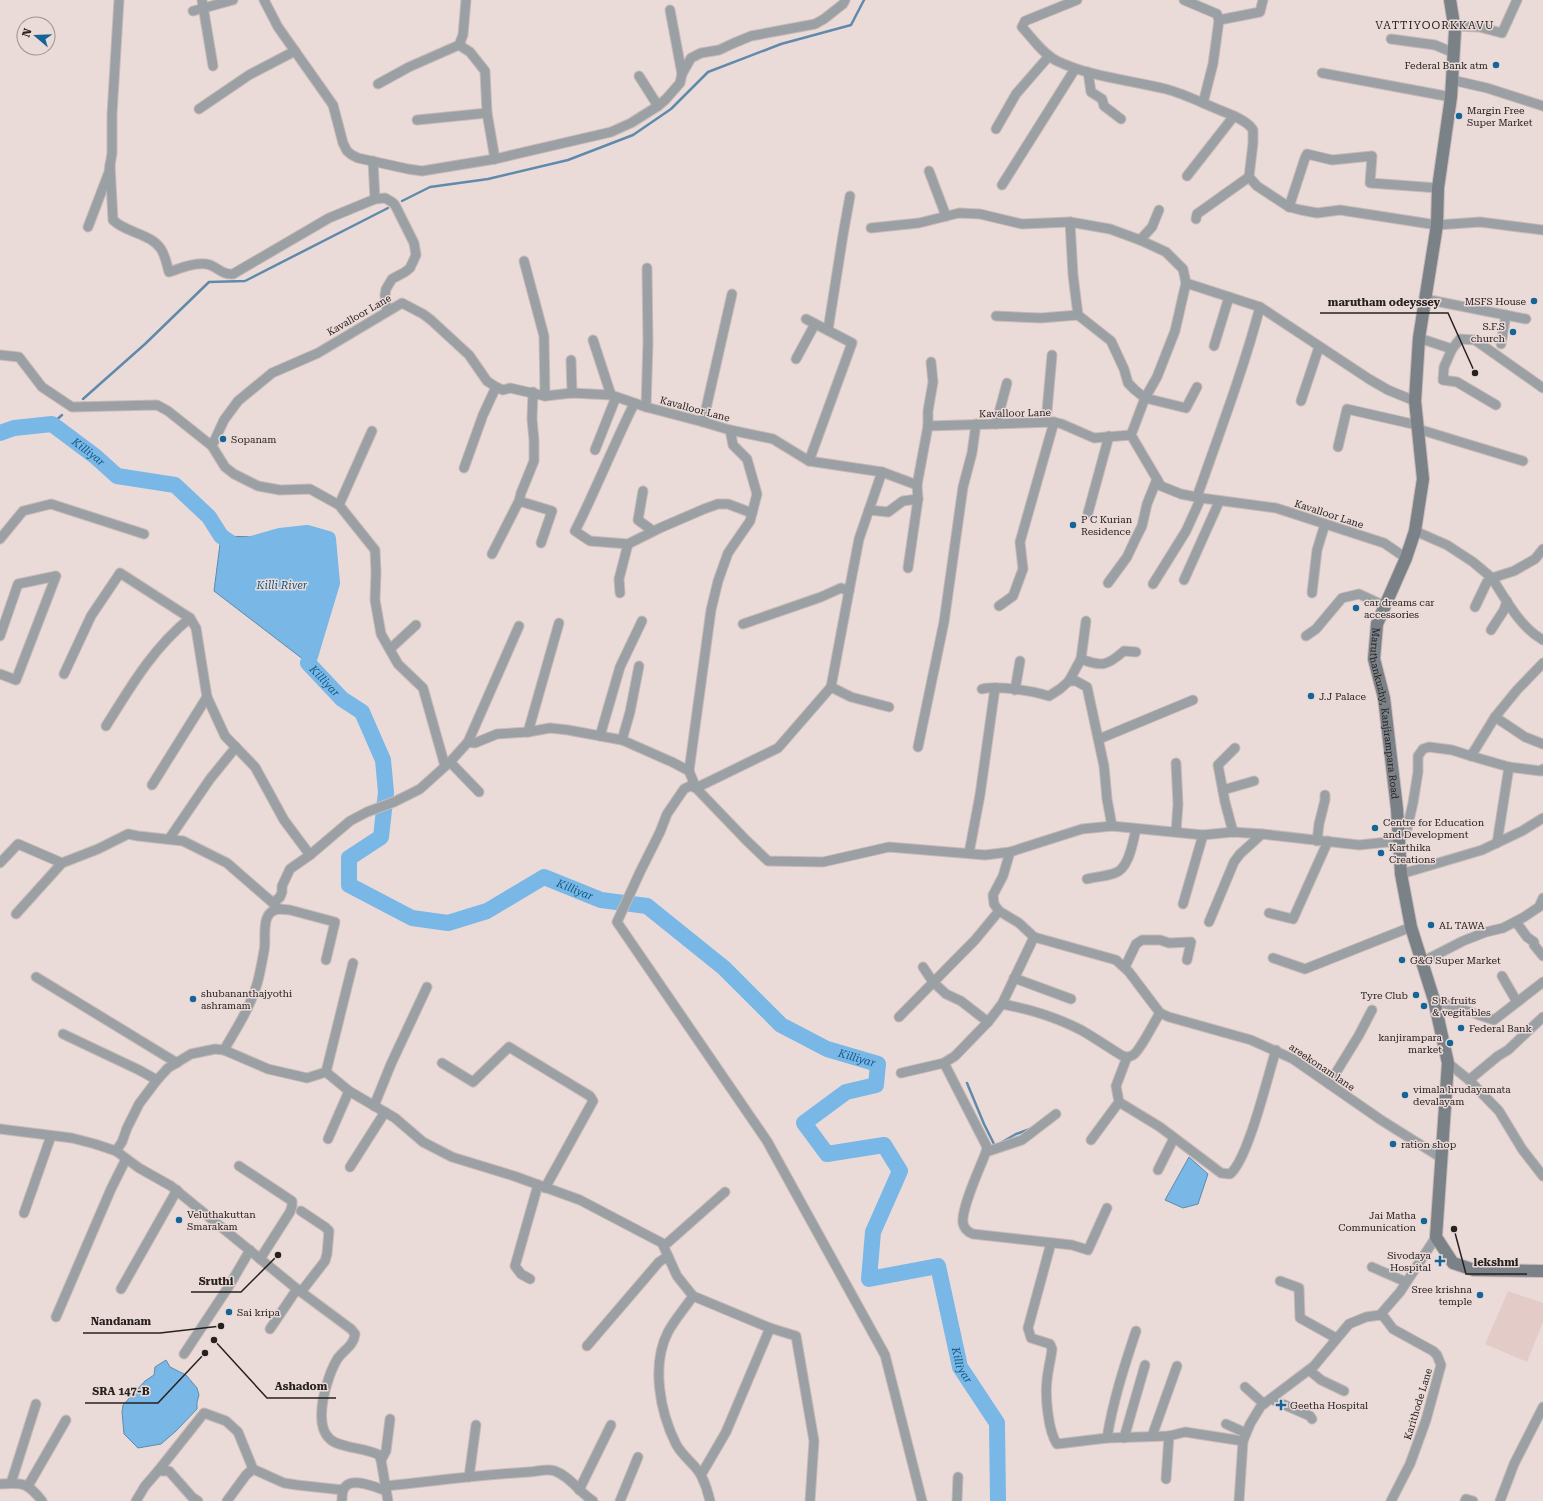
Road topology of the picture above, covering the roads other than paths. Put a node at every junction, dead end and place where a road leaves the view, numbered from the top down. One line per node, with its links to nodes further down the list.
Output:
1 (119, 0): 41 (street)
2 (233, 0): 11 (street)
3 (264, 0): 18 (street)
4 (466, 0): 17 (street)
5 (845, 0): 25 (street)
6 (1077, 0): 20 (street)
7 (1184, 0): 14 (street)
8 (1263, 0): 14 (street)
9 (1450, 0): 15 (main road, Maruthankuzhy, Kanjirampara Road)
10 (1517, 0): 15 (street)
11 (203, 4): 13 (street); 21 (street)
12 (670, 10): 25 (street)
13 (193, 11)
14 (1219, 20): 30 (street)
15 (1454, 26): 19 (main road, Maruthankuzhy, Kanjirampara Road)
16 (1391, 39): 19 (street)
17 (459, 45): 28 (street); 34 (street)
18 (295, 51): 33 (street); 40 (street)
19 (1454, 53): 27 (main road, Maruthankuzhy, Kanjirampara Road)
20 (1049, 56): 22 (street); 38 (street)
21 (213, 66)
22 (1075, 69): 23 (street); 45 (street)
23 (1088, 72): 30 (street); 36 (street)
24 (1322, 73): 29 (street)
25 (682, 74): 31 (street)
26 (639, 76): 31 (street)
27 (1452, 80): 29 (main road, Maruthankuzhy, Kanjirampara Road); 32 (street)
28 (378, 84)
29 (1451, 97): 46 (main road, Maruthankuzhy, Kanjirampara Road)
30 (1203, 104): 35 (street)
31 (658, 106): 39 (street)
32 (1543, 106)
33 (199, 109)
34 (487, 113): 37 (street); 39 (street)
35 (1234, 116): 43 (street); 44 (street)
36 (1121, 119)
37 (416, 120)
38 (996, 129)
39 (495, 159): 40 (street)
40 (373, 162): 48 (street)
41 (110, 164): 48 (street); 55 (street)
42 (929, 171): 51 (street)
43 (1188, 176)
44 (1249, 177): 49 (street); 52 (street)
45 (1002, 185)
46 (1438, 188): 49 (street); 54 (main road, Maruthankuzhy, Kanjirampara Road)
47 (850, 196): 73 (street)
48 (375, 199): 66 (street)
49 (1289, 207): 54 (street)
50 (1159, 210): 58 (street)
51 (946, 216): 53 (street); 56 (street)
52 (1196, 219)
53 (1070, 222): 58 (street); 67 (street)
54 (1437, 225): 57 (street); 64 (main road, Maruthankuzhy, Kanjirampara Road)
55 (88, 227)
56 (871, 228)
57 (1543, 230)
58 (1140, 240): 61 (street)
59 (524, 261): 91 (street)
60 (647, 268): 98 (street)
61 (1186, 283): 63 (street); 93 (street)
62 (732, 294): 99 (street)
63 (1229, 297): 65 (street); 77 (street)
64 (1425, 299): 68 (street); 74 (main road, Maruthankuzhy, Kanjirampara Road)
65 (1260, 307): 78 (street); 119 (street)
66 (387, 311): 87 (street, Kavalloor Lane); 109 (street, Kavalloor Lane)
67 (1078, 315): 69 (street); 93 (street)
68 (1506, 315): 71 (street); 76 (street)
69 (996, 316)
70 (806, 319): 72 (street)
71 (1526, 319)
72 (815, 324): 73 (street); 83 (street)
73 (828, 330): 112 (street)
74 (1419, 338): 79 (street); 95 (main road, Maruthankuzhy, Kanjirampara Road)
75 (593, 340): 92 (street)
76 (1501, 344)
77 (1214, 346)
78 (1319, 347): 94 (street); 95 (street)
79 (1452, 349): 88 (street); 97 (street)
80 (0, 355): 109 (street)
81 (1052, 355): 100 (street)
82 (571, 360): 90 (street)
83 (796, 360)
84 (931, 362): 103 (street)
85 (1007, 383): 102 (street)
86 (1197, 386): 93 (street)
87 (496, 387): 89 (street, Kavalloor Lane); 114 (street)
88 (1543, 388)
89 (533, 392): 91 (street, Kavalloor Lane); 121 (street)
90 (572, 393): 91 (street, Kavalloor Lane); 92 (street, Kavalloor Lane)
91 (545, 396)
92 (614, 396): 96 (street, Kavalloor Lane); 111 (street)
93 (1145, 398): 107 (street)
94 (1301, 401)
95 (1415, 401): 104 (main road, Maruthankuzhy, Kanjirampara Road)
96 (634, 404): 98 (street, Kavalloor Lane); 133 (street)
97 (1496, 405)
98 (646, 407): 99 (street, Kavalloor Lane)
99 (703, 422): 105 (street, Kavalloor Lane)
100 (1050, 422): 102 (street, Kavalloor Lane); 108 (street, Kavalloor Lane); 146 (street)
101 (976, 424): 102 (street, Kavalloor Lane); 103 (street, Kavalloor Lane); 185 (street)
102 (996, 424)
103 (928, 426): 117 (street)
104 (1418, 427): 110 (street); 113 (street); 129 (main road, Maruthankuzhy, Kanjirampara Road)
105 (730, 430): 112 (street, Kavalloor Lane); 125 (street)
106 (372, 431): 123 (street)
107 (1131, 435): 108 (street, Kavalloor Lane); 116 (street, Kavalloor Lane)
108 (1109, 436): 126 (street)
109 (212, 446): 123 (street)
110 (1338, 447)
111 (595, 450)
112 (809, 461): 115 (street, Kavalloor Lane)
113 (1524, 461)
114 (464, 468)
115 (882, 472): 117 (street, Kavalloor Lane); 124 (street)
116 (1157, 479): 119 (street, Kavalloor Lane); 140 (street)
117 (917, 485): 120 (street)
118 (643, 491): 128 (street)
119 (1199, 498): 122 (street, Kavalloor Lane); 141 (street)
120 (918, 499): 124 (street); 137 (street)
121 (519, 501): 132 (street); 135 (street)
122 (1219, 502): 127 (street, Kavalloor Lane); 139 (street)
123 (339, 505): 160 (street)
124 (869, 510): 142 (street)
125 (752, 513): 128 (street); 192 (street)
126 (1088, 513)
127 (1324, 524): 136 (street, Kavalloor Lane); 144 (street)
128 (653, 531): 133 (street)
129 (1415, 531): 136 (main road, Maruthankuzhy, Kanjirampara Road); 138 (street)
130 (144, 534): 131 (street)
131 (0, 539)
132 (541, 543)
133 (628, 544): 143 (street)
134 (1543, 549): 138 (street)
135 (492, 554)
136 (1406, 558): 147 (main road, Maruthankuzhy, Kanjirampara Road)
137 (908, 568)
138 (1492, 578): 145 (street); 148 (street)
139 (1184, 580)
140 (1108, 584)
141 (1153, 584)
142 (849, 591): 153 (street); 169 (street)
143 (620, 593)
144 (1312, 593)
145 (1507, 602): 156 (street); 159 (street)
146 (999, 606)
147 (1385, 606): 158 (street); 209 (main road, Maruthankuzhy, Kanjirampara Road)
148 (1475, 607)
149 (190, 618): 167 (street); 173 (street); 177 (street)
150 (1086, 620): 162 (street)
151 (642, 621): 179 (street)
152 (559, 623): 178 (street)
153 (743, 624)
154 (416, 625): 160 (street)
155 (519, 626): 182 (street)
156 (1491, 630)
157 (0, 636): 166 (street)
158 (1306, 636)
159 (1543, 640)
160 (390, 649): 189 (street)
161 (1136, 652): 162 (street)
162 (1081, 659): 168 (street)
163 (1020, 661): 172 (street)
164 (1543, 663): 176 (street)
165 (639, 666): 181 (street)
166 (0, 674)
167 (64, 674)
168 (1069, 680): 172 (street); 180 (street)
169 (831, 687): 175 (street); 195 (street)
170 (995, 688): 171 (street); 172 (street); 212 (street)
171 (982, 689)
172 (1015, 690)
173 (207, 698): 184 (street); 194 (street)
174 (1194, 700): 180 (street)
175 (889, 707)
176 (1495, 717): 183 (street); 187 (street)
177 (106, 726)
178 (528, 732): 179 (street); 182 (street)
179 (600, 736): 181 (street)
180 (1098, 739): 200 (street)
181 (622, 740): 192 (street)
182 (468, 742): 189 (street)
183 (1543, 744)
184 (236, 747): 206 (street); 213 (street)
185 (918, 747)
186 (1234, 748): 196 (street)
187 (1471, 756): 190 (street); 209 (street)
188 (1176, 763): 202 (street)
189 (448, 764): 197 (street); 213 (street)
190 (1509, 767): 191 (street); 210 (street)
191 (1543, 769)
192 (689, 771): 195 (street)
193 (1254, 781): 196 (street)
194 (152, 785)
195 (696, 788): 212 (street); 353 (street)
196 (1223, 790): 203 (street)
197 (479, 792)
198 (1325, 795): 207 (street)
199 (1543, 818): 210 (street)
200 (1112, 826): 201 (street); 211 (street)
201 (1136, 828): 202 (street); 217 (street)
202 (1176, 832): 205 (street)
203 (1233, 832): 204 (street); 205 (street)
204 (1262, 834): 207 (street); 224 (street)
205 (1203, 835): 219 (street)
206 (169, 839): 215 (street); 220 (street)
207 (1317, 841): 208 (street)
208 (1328, 841): 209 (street); 222 (street)
209 (1398, 841): 216 (main road, Maruthankuzhy, Kanjirampara Road)
210 (1497, 843): 216 (street)
211 (1010, 852): 212 (street); 221 (street)
212 (969, 854)
213 (310, 855): 220 (street)
214 (0, 863): 215 (street)
215 (62, 863): 223 (street)
216 (1401, 874): 226 (main road, Maruthankuzhy, Kanjirampara Road)
217 (1087, 879)
218 (1543, 898): 225 (street)
219 (1183, 904)
220 (276, 906): 230 (street); 252 (street)
221 (999, 911): 227 (street); 239 (street)
222 (1269, 913)
223 (16, 914)
224 (1210, 922)
225 (1516, 922): 228 (street); 232 (street)
226 (1411, 927): 229 (street); 232 (main road, Maruthankuzhy, Kanjirampara Road)
227 (1034, 938): 235 (street); 238 (street)
228 (1543, 956)
229 (1273, 958)
230 (326, 960)
231 (1187, 960): 235 (street)
232 (1422, 962): 243 (main road, Maruthankuzhy, Kanjirampara Road)
233 (353, 963): 259 (street)
234 (923, 967): 239 (street)
235 (1127, 969): 247 (street)
236 (1502, 976): 244 (street)
237 (36, 977): 255 (street)
238 (1014, 978): 242 (street); 245 (street)
239 (933, 982): 248 (street); 250 (street)
240 (1543, 982): 244 (street)
241 (427, 987): 266 (street)
242 (1072, 999)
243 (1434, 1000): 244 (street); 258 (main road, Maruthankuzhy, Kanjirampara Road)
244 (1516, 1002)
245 (1002, 1004): 250 (street); 254 (street)
246 (1372, 1010): 263 (street)
247 (1160, 1013): 253 (street, areekonam lane); 254 (street)
248 (898, 1017)
249 (1543, 1017): 262 (street)
250 (988, 1022): 257 (street)
251 (63, 1034): 261 (street)
252 (224, 1050): 255 (street); 259 (street)
253 (1276, 1050): 263 (street, areekonam lane); 271 (street)
254 (1127, 1058): 265 (street)
255 (177, 1063): 261 (street)
256 (442, 1063): 282 (street)
257 (944, 1063): 260 (street); 275 (street)
258 (1448, 1063): 262 (street); 276 (main road, Maruthankuzhy, Kanjirampara Road)
259 (326, 1072): 264 (street)
260 (901, 1073)
261 (157, 1080): 274 (street)
262 (1469, 1080): 281 (street)
263 (1329, 1084): 276 (street, areekonam lane)
264 (349, 1090): 266 (street); 272 (street)
265 (1119, 1102): 271 (street); 273 (street)
266 (374, 1106): 267 (street)
267 (385, 1112): 279 (street); 282 (street)
268 (1056, 1114): 275 (street)
269 (0, 1129): 270 (street)
270 (51, 1136): 274 (street); 287 (street)
271 (1174, 1138): 280 (street)
272 (328, 1139)
273 (1091, 1140)
274 (116, 1151): 277 (street)
275 (986, 1152): 289 (street)
276 (1440, 1157): 288 (main road, Maruthankuzhy, Kanjirampara Road)
277 (126, 1159): 283 (street); 303 (street)
278 (239, 1166): 293 (street)
279 (350, 1167)
280 (1158, 1170)
281 (1543, 1176)
282 (542, 1187): 290 (street); 296 (street)
283 (177, 1190): 291 (street); 299 (street)
284 (725, 1192): 290 (street)
285 (1107, 1208): 289 (street)
286 (302, 1210): 300 (street)
287 (24, 1213)
288 (1436, 1237): 295 (main road); 298 (street)
289 (1051, 1243): 327 (street)
290 (664, 1246): 292 (street)
291 (250, 1250): 293 (street); 309 (street)
292 (668, 1256): 301 (street); 308 (street)
293 (260, 1259): 300 (street)
294 (1372, 1267): 298 (street)
295 (1543, 1271)
296 (530, 1279)
297 (1280, 1281): 307 (street)
298 (1406, 1282): 302 (street)
299 (121, 1289)
300 (299, 1291): 305 (street); 330 (street)
301 (693, 1296): 304 (street); 333 (street)
302 (1380, 1315): 307 (street); 356 (street, Karithode Lane)
303 (56, 1317)
304 (770, 1328): 333 (street); 352 (street)
305 (270, 1329)
306 (1136, 1332): 327 (street)
307 (1336, 1338): 312 (street)
308 (587, 1346)
309 (184, 1354)
310 (1145, 1365): 328 (street)
311 (1177, 1366): 324 (street)
312 (1309, 1370): 314 (street); 315 (street)
313 (1245, 1387): 315 (street)
314 (1344, 1391)
315 (1267, 1402): 319 (street); 326 (street)
316 (36, 1404): 337 (street)
317 (1543, 1407): 359 (street)
318 (390, 1419): 330 (street)
319 (1312, 1419)
320 (66, 1420): 339 (street)
321 (1226, 1424): 326 (street)
322 (611, 1425): 342 (street)
323 (476, 1426): 334 (street)
324 (1152, 1436): 325 (street); 328 (street)
325 (1169, 1436): 326 (street); 336 (street)
326 (1244, 1437): 355 (street)
327 (1107, 1438): 328 (street)
328 (1124, 1438)
329 (638, 1457): 350 (street)
330 (381, 1460): 340 (street)
331 (253, 1469): 332 (street); 341 (street); 346 (street)
332 (158, 1471): 344 (street); 345 (street)
333 (701, 1475): 351 (street)
334 (469, 1477): 340 (street); 342 (street)
335 (958, 1477): 354 (street)
336 (1166, 1478)
337 (11, 1483): 338 (street); 339 (street)
338 (0, 1484)
339 (28, 1486): 343 (street)
340 (386, 1488): 341 (street); 348 (street)
341 (343, 1490): 347 (street)
342 (580, 1490): 349 (street)
343 (42, 1501)
344 (136, 1501)
345 (198, 1501)
346 (227, 1501)
347 (342, 1501)
348 (388, 1501)
349 (593, 1501)
350 (620, 1501)
351 (710, 1501)
352 (810, 1501)
353 (922, 1501)
354 (957, 1501)
355 (1239, 1501)
356 (1391, 1501)
357 (1465, 1501): 358 (street)
358 (1473, 1501)
359 (1500, 1501)

